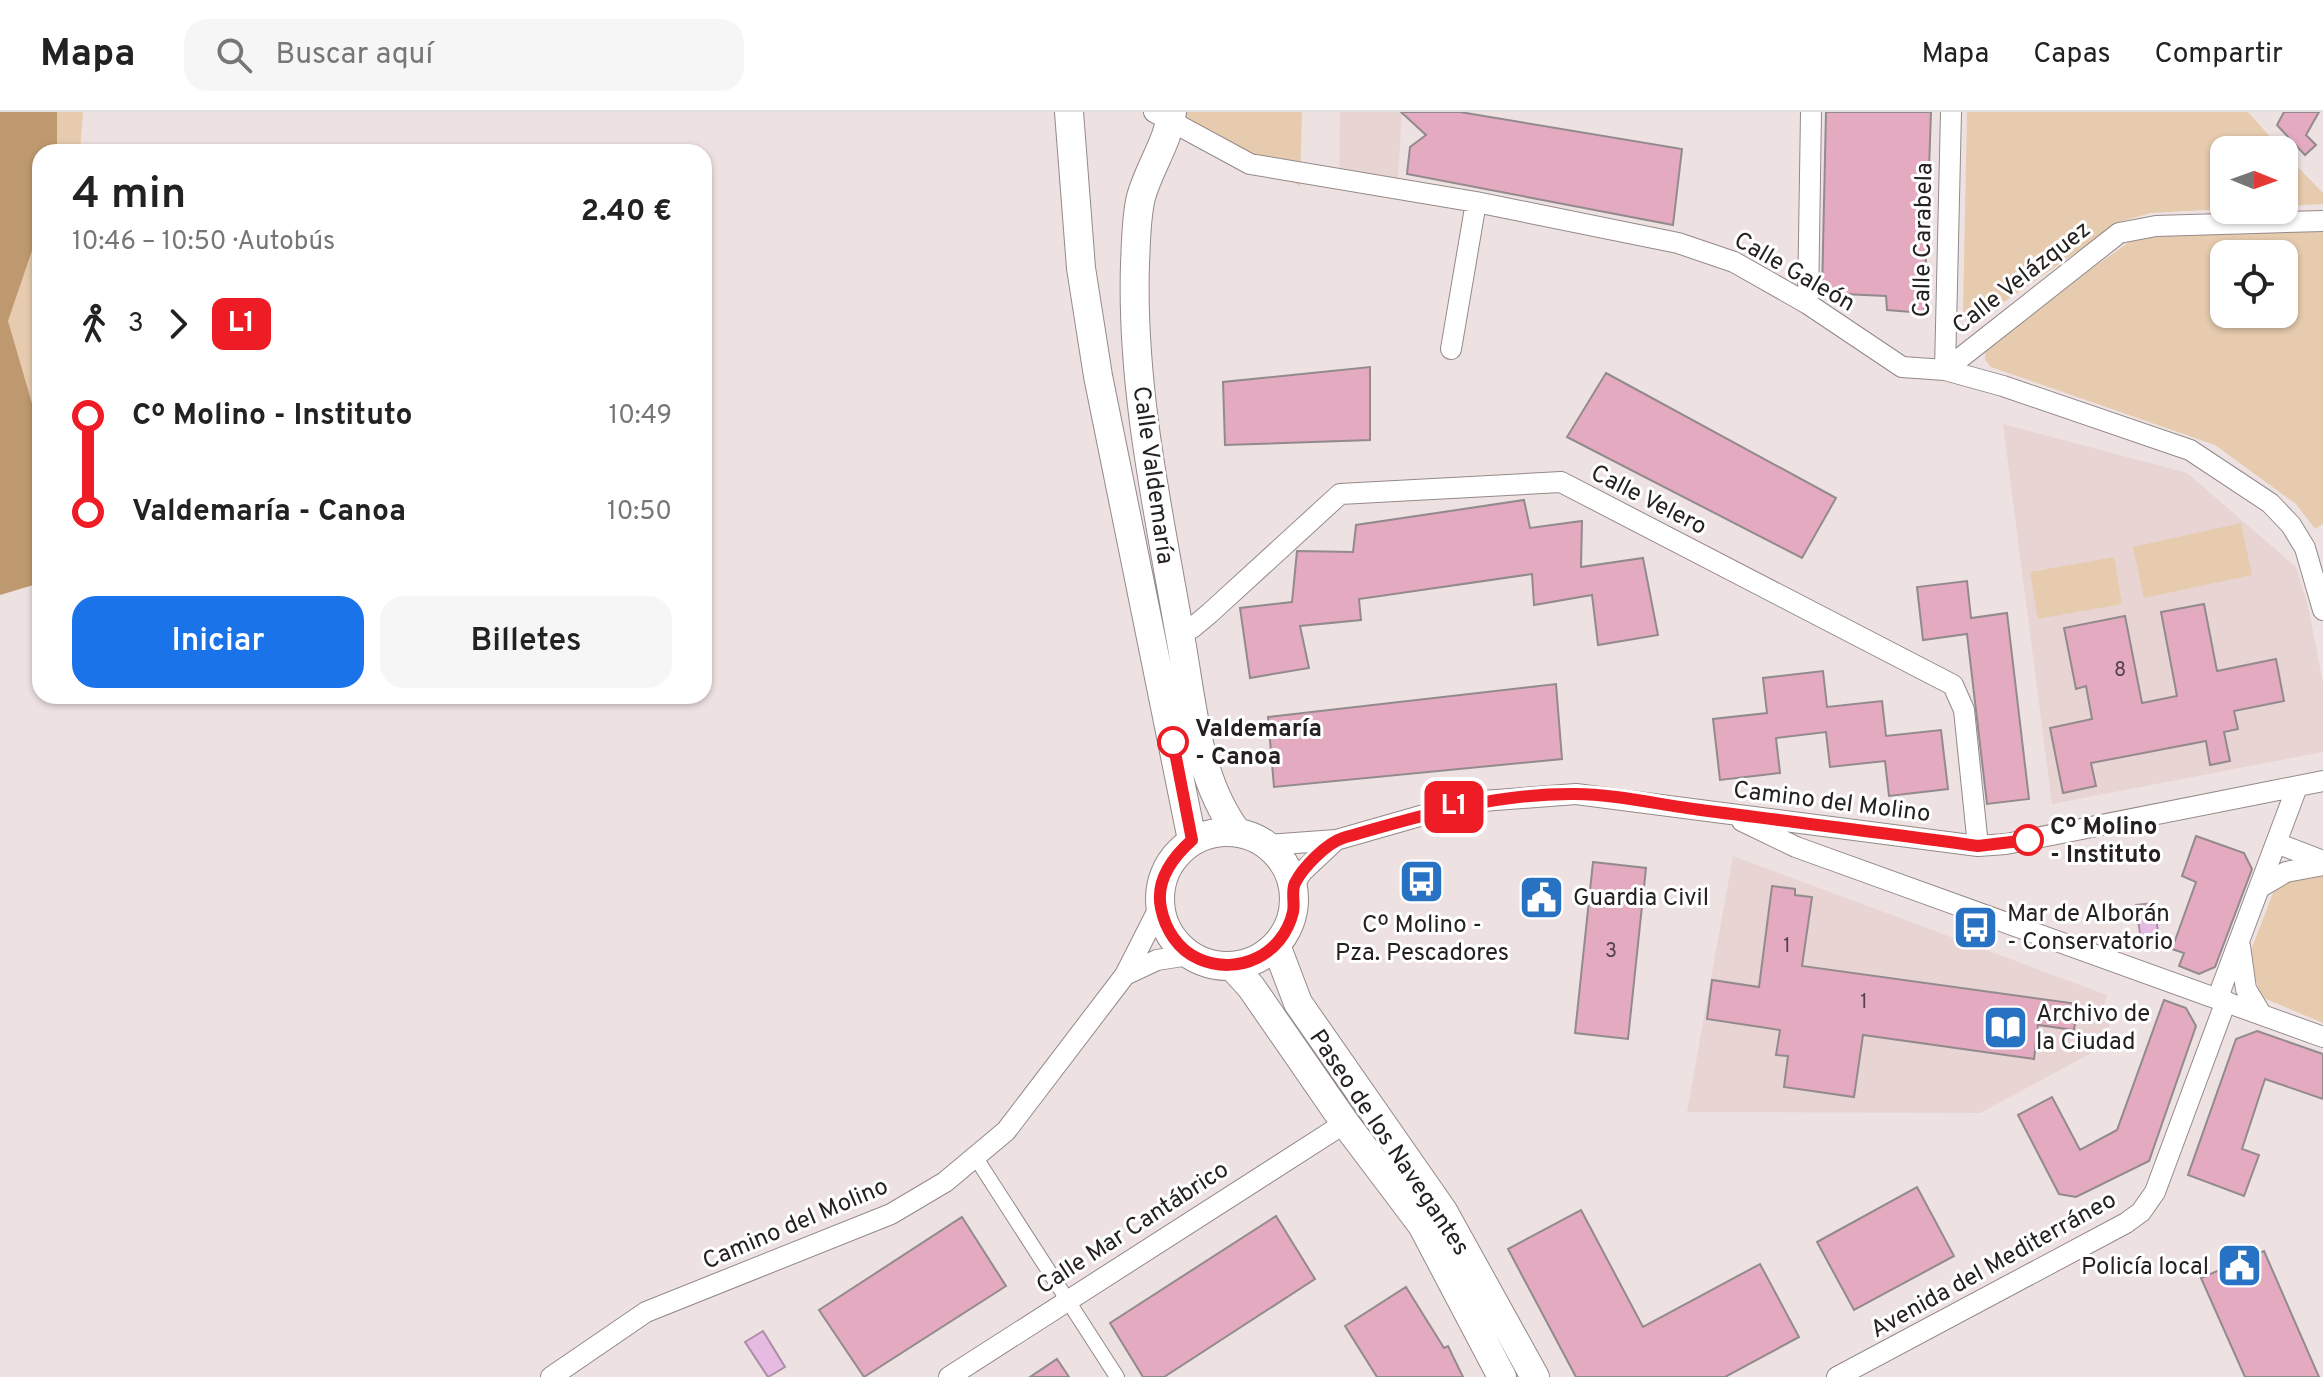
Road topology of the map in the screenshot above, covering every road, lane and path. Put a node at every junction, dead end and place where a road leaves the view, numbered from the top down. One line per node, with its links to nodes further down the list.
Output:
1 (1069, 112): 18 (main road, Calle Valdemaría)
2 (1811, 112): 7 (street)
3 (1951, 112): 9 (street, Calle Carabela)
4 (1165, 115): 5 (street, Calle Galeón); 13 (main road, Calle Valdemaría)
5 (1476, 202): 7 (street, Calle Galeón); 8 (street)
6 (2323, 221): 9 (street, Calle Velázquez)
7 (1808, 304): 9 (street, Calle Galeón)
8 (1451, 349)
9 (1945, 370): 11 (street, Calle Galeón)
10 (2323, 536): 11 (street)
11 (2305, 548): 12 (street, Calle Galeón)
12 (2323, 609)
13 (1179, 630): 17 (main road, Calle Valdemaría); 22 (street, Calle Velero)
14 (2323, 781): 15 (street, Camino del Molino)
15 (2297, 787): 20 (street, Avenida del Mediterráneo); 22 (street, Camino del Molino)
16 (1724, 813): 19 (street, Camino del Molino); 22 (street, Camino del Molino); 32 (street)
17 (1237, 832): 18 (main road); 21 (main road)
18 (1192, 840): 26 (main road)
19 (1336, 840): 21 (street, Camino del Molino); 24 (street, Camino del Molino)
20 (2276, 843): 23 (street); 25 (street, Avenida del Mediterráneo)
21 (1268, 845): 24 (main road)
22 (1978, 846)
23 (2323, 863): 25 (street)
24 (1293, 886): 28 (main road)
25 (2259, 888): 27 (street, Avenida del Mediterráneo)
26 (1160, 906): 29 (main road); 31 (street, Camino del Molino)
27 (2240, 938): 32 (street, Avenida del Mediterráneo); 33 (street)
28 (1276, 945): 30 (main road); 42 (main road, Paseo de los Navegantes)
29 (1189, 955): 30 (main road); 31 (street, Camino del Molino)
30 (1232, 966): 35 (main road, Paseo de los Navegantes)
31 (1125, 975): 36 (street, Camino del Molino)
32 (2222, 999): 33 (street); 43 (street, Avenida del Mediterráneo)
33 (2261, 1014): 34 (street)
34 (2323, 1037)
35 (1345, 1123): 37 (street, Calle Mar Cantábrico); 41 (main road, Paseo de los Navegantes)
36 (976, 1158): 37 (street); 38 (street, Camino del Molino)
37 (1067, 1299): 39 (street, Calle Mar Cantábrico); 40 (street)
38 (551, 1377)
39 (949, 1377)
40 (1117, 1377)
41 (1502, 1377)
42 (1535, 1377)
43 (1837, 1377)

